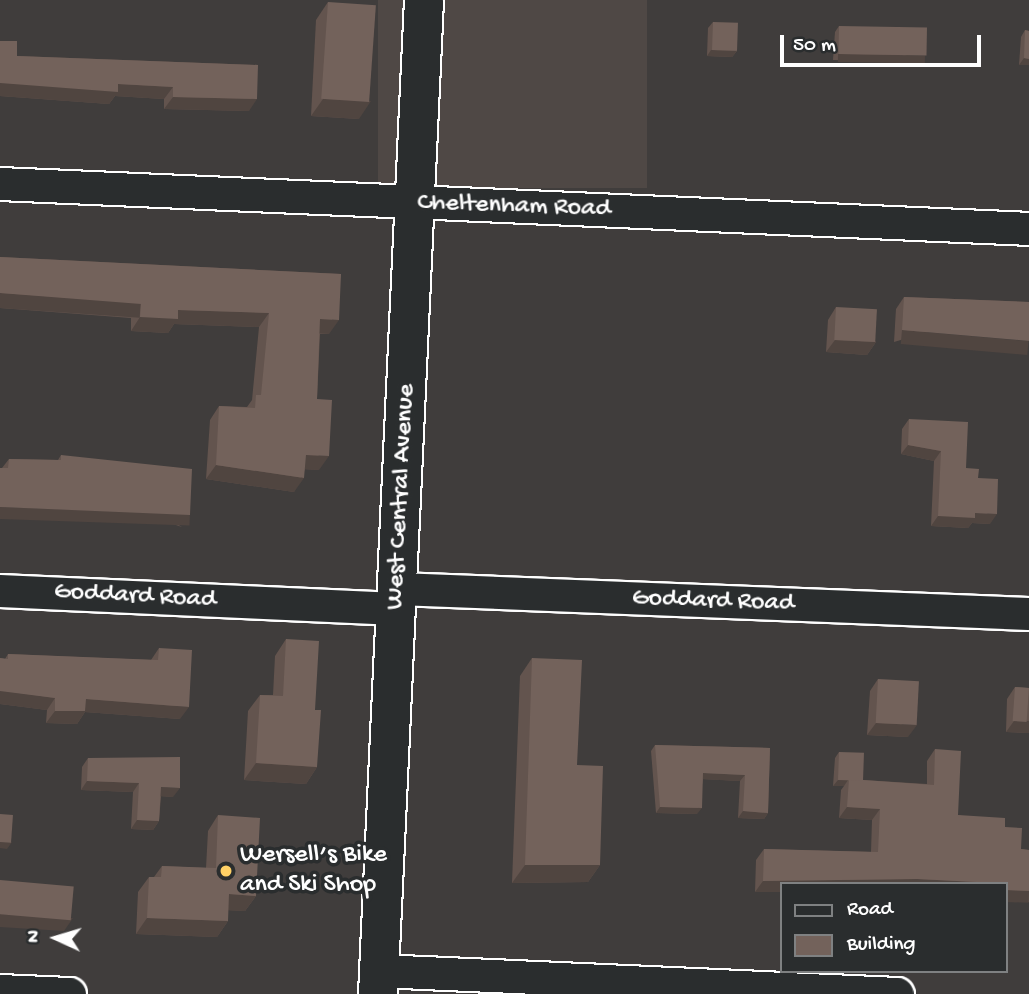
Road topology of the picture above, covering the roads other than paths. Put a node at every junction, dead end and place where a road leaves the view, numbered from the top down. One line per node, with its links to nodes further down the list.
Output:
1 (424, 0): 3 (main road, West Central Avenue)
2 (0, 184): 3 (street, Cheltenham Road)
3 (418, 204): 4 (street, Cheltenham Road); 6 (main road, West Central Avenue)
4 (1029, 229)
5 (0, 590): 6 (street, Goddard Road)
6 (397, 599): 7 (street, Goddard Road); 8 (main road, West Central Avenue)
7 (1029, 614)
8 (378, 983): 11 (street)
9 (0, 991): 10 (street)
10 (70, 994)
11 (897, 994)

